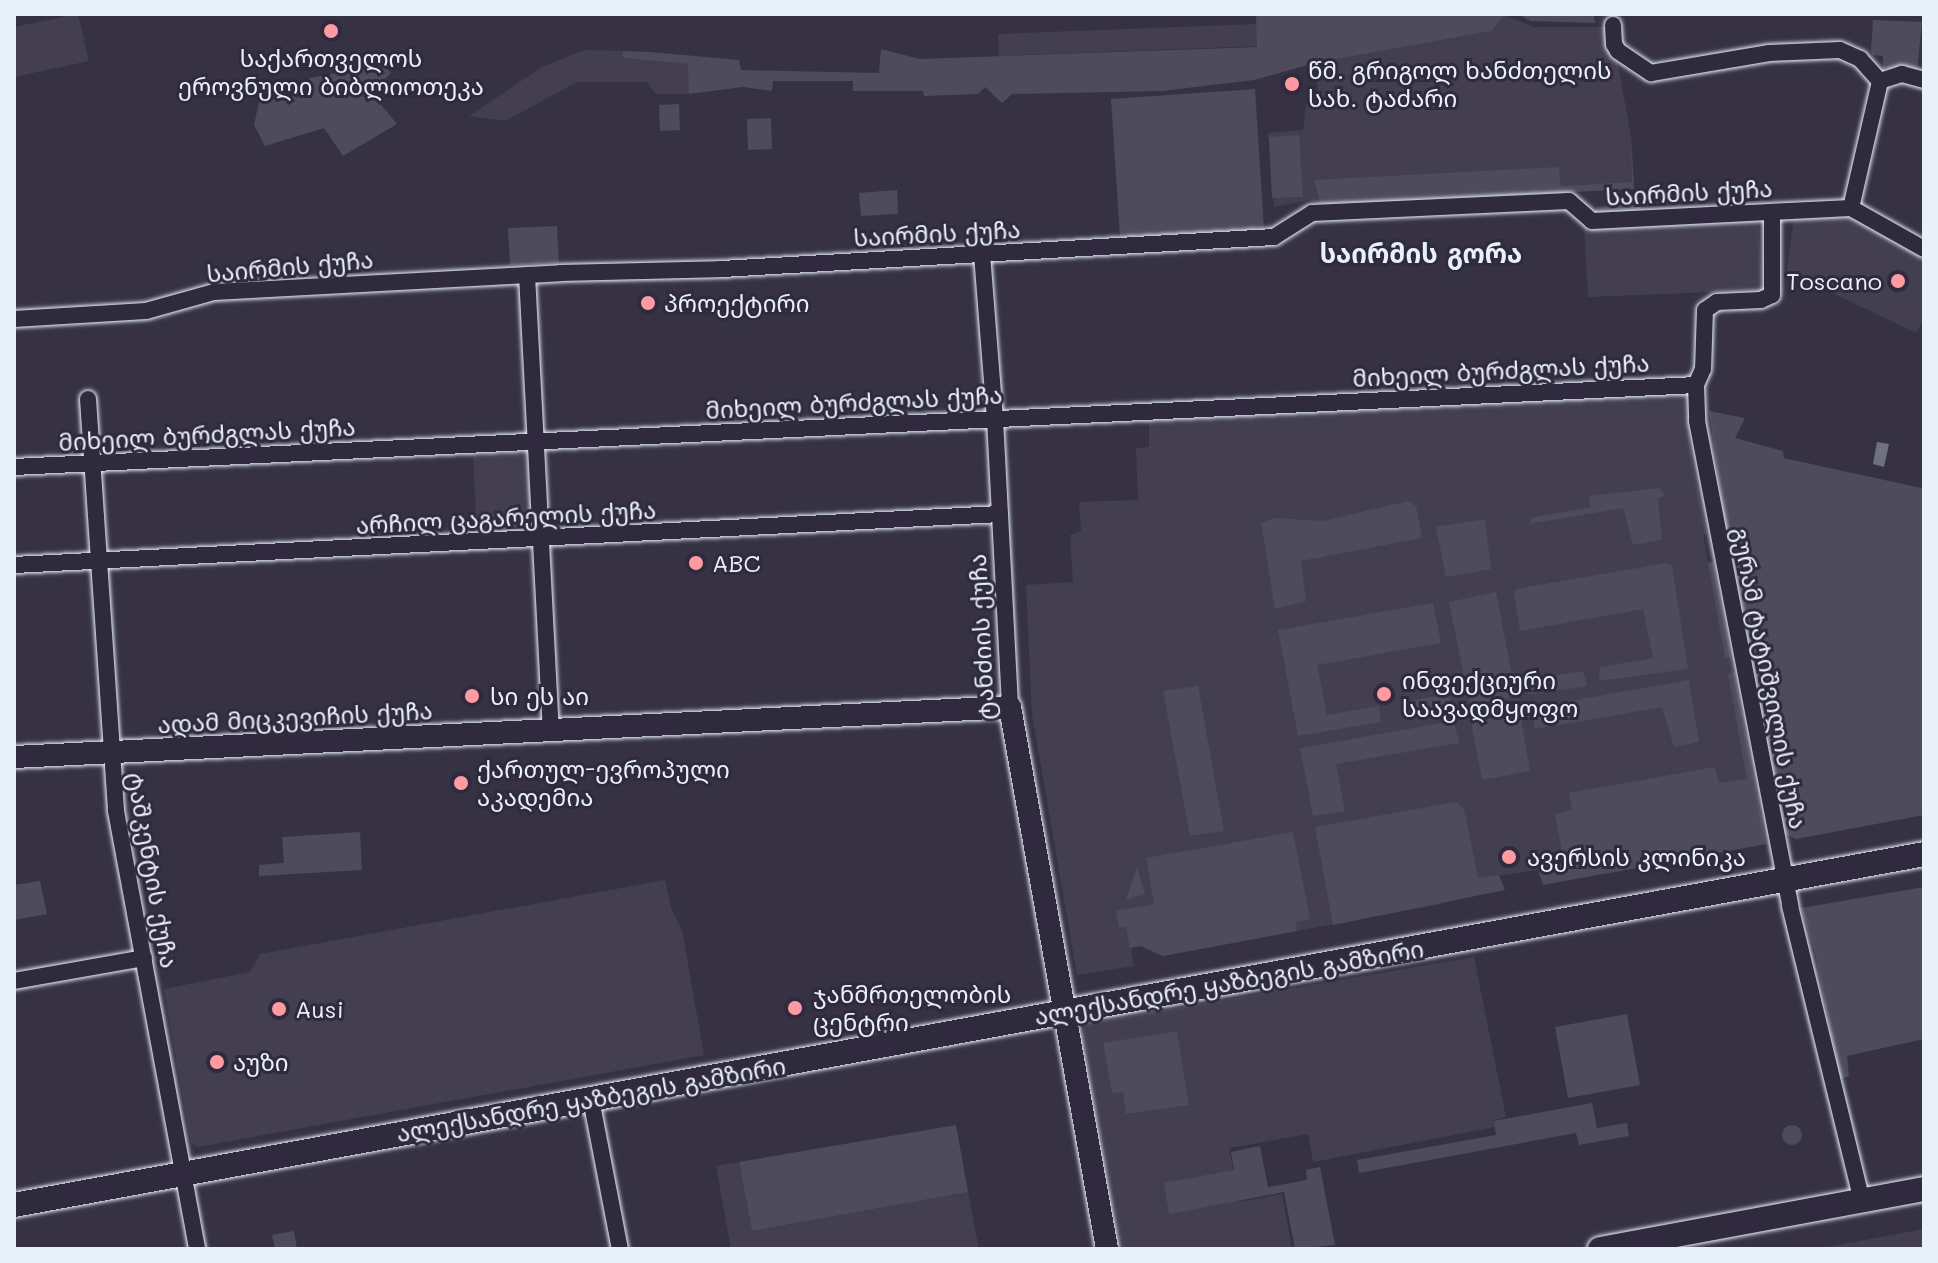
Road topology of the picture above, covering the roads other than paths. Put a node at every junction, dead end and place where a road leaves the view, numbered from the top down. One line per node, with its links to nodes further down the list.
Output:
1 (1613, 25): 3 (street)
2 (1924, 80): 3 (street)
3 (1880, 81): 4 (street)
4 (1851, 208): 5 (street, საირმის ქუჩა); 6 (street)
5 (1772, 212): 7 (street, საირმის ქუჩა); 10 (street, გურამ ტატიშვილის ქუჩა)
6 (1924, 249)
7 (982, 254): 8 (street, საირმის ქუჩა); 12 (street, ტანძიის ქუჩა)
8 (527, 275): 9 (street, საირმის ქუჩა); 13 (street)
9 (14, 319)
10 (1696, 385): 12 (street, მიხეილ ბურძგლას ქუჩა); 25 (street, გურამ ტატიშვილის ქუჩა)
11 (88, 399): 14 (street, ტაშკენტის ქუჩა)
12 (995, 419): 13 (street, მიხეილ ბურძგლას ქუჩა); 16 (street, ტანძიის ქუჩა)
13 (536, 443): 14 (street, მიხეილ ბურძგლას ქუჩა); 17 (street)
14 (91, 463): 15 (street, მიხეილ ბურძგლას ქუჩა); 18 (street, ტაშკენტის ქუჩა)
15 (14, 467)
16 (1000, 514): 17 (street, არჩილ ცაგარელის ქუჩა); 20 (street, ტანძიის ქუჩა)
17 (543, 540): 18 (street, არჩილ ცაგარელის ქუჩა); 21 (street)
18 (98, 561): 19 (street, არჩილ ცაგარელის ქუჩა); 22 (street, ტაშკენტის ქუჩა)
19 (14, 565)
20 (1010, 707): 21 (main road, ადამ მიცკევიჩის ქუჩა); 28 (main road, ტანძიის ქუჩა)
21 (551, 730): 22 (main road, ადამ მიცკევიჩის ქუჩა)
22 (109, 752): 23 (main road, ადამ მიცკევიჩის ქუჩა); 26 (street, ტაშკენტის ქუჩა)
23 (14, 757)
24 (1924, 854): 25 (main road, ალექსანდრე ყაზბეგის გამზირი)
25 (1784, 879): 28 (main road, ალექსანდრე ყაზბეგის გამზირი); 32 (street, გურამ ტატიშვილის ქუჩა)
26 (144, 958): 27 (street); 30 (street, ტაშკენტის ქუჩა)
27 (14, 981)
28 (1064, 1012): 29 (main road, ალექსანდრე ყაზბეგის გამზირი); 36 (main road, ტანძიის ქუჩა)
29 (591, 1099): 30 (main road, ალექსანდრე ყაზბეგის გამზირი); 35 (street)
30 (184, 1174): 33 (main road, ალექსანდრე ყაზბეგის გამზირი); 34 (street, ტაშკენტის ქუჩა)
31 (1924, 1189): 32 (main road)
32 (1862, 1201): 37 (main road)
33 (14, 1205)
34 (197, 1249)
35 (620, 1249)
36 (1107, 1249)
37 (1600, 1249)

